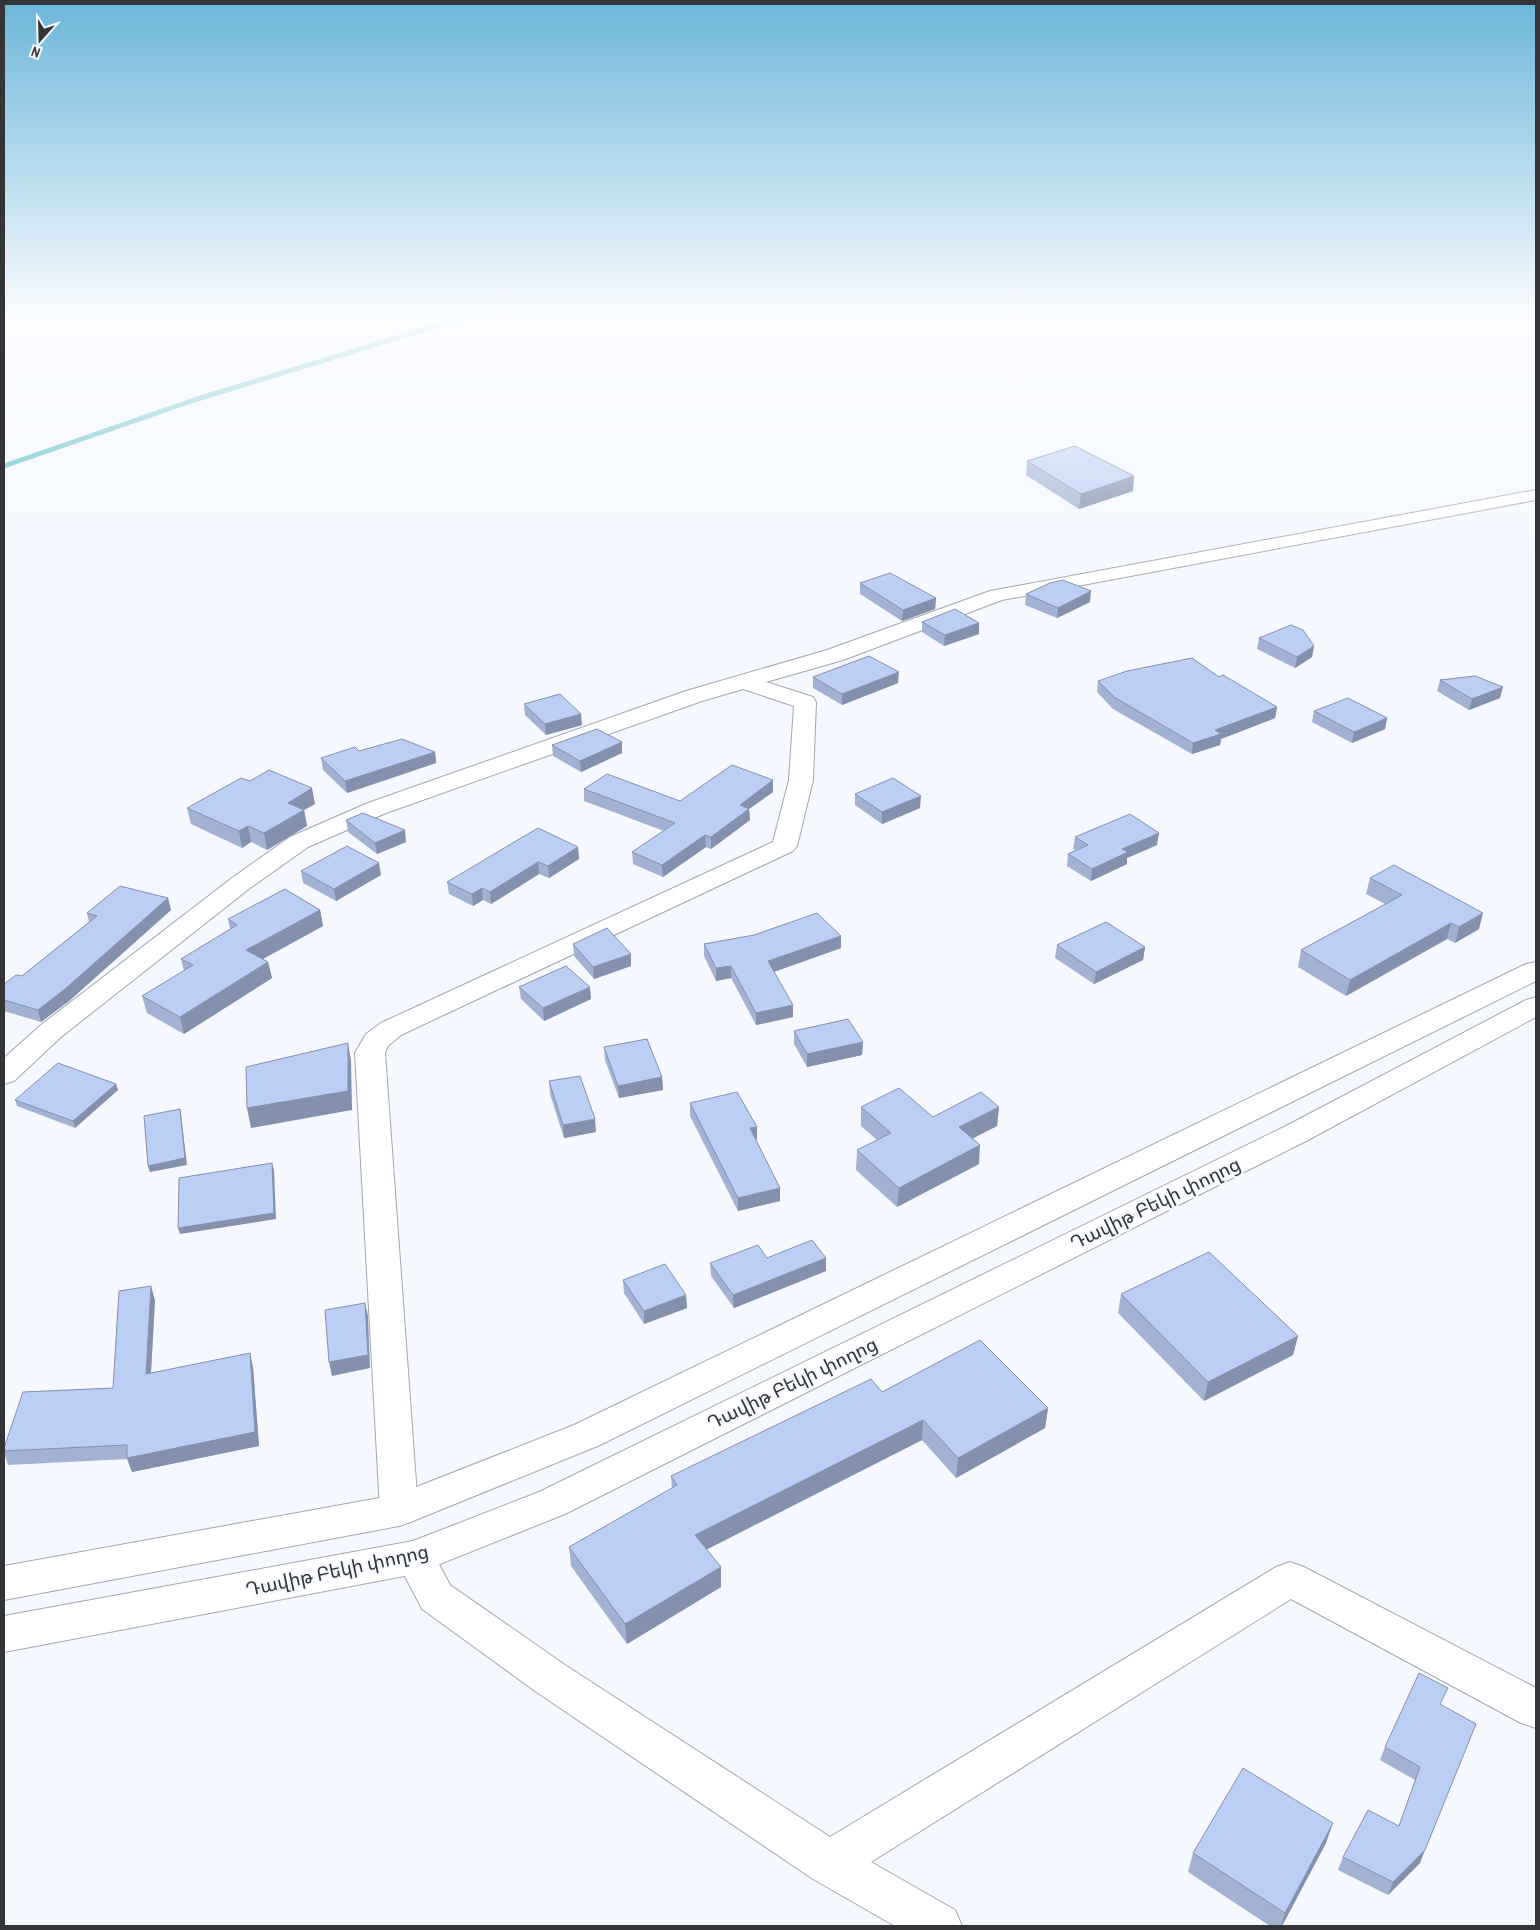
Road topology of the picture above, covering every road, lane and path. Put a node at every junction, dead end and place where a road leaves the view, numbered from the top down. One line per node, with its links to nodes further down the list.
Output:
1 (1536, 495): 2 (street)
2 (744, 682): 5 (street); 6 (street)
3 (1536, 970): 6 (street)
4 (1536, 1006): 7 (street, Դավիթ Բեկի փողոց)
5 (4, 1074)
6 (399, 1510): 8 (street)
7 (415, 1557): 9 (street, Դավիթ Բեկի փողոց); 11 (street)
8 (4, 1583)
9 (4, 1634)
10 (1536, 1709): 11 (street)
11 (829, 1863): 12 (street)
12 (939, 1926)

